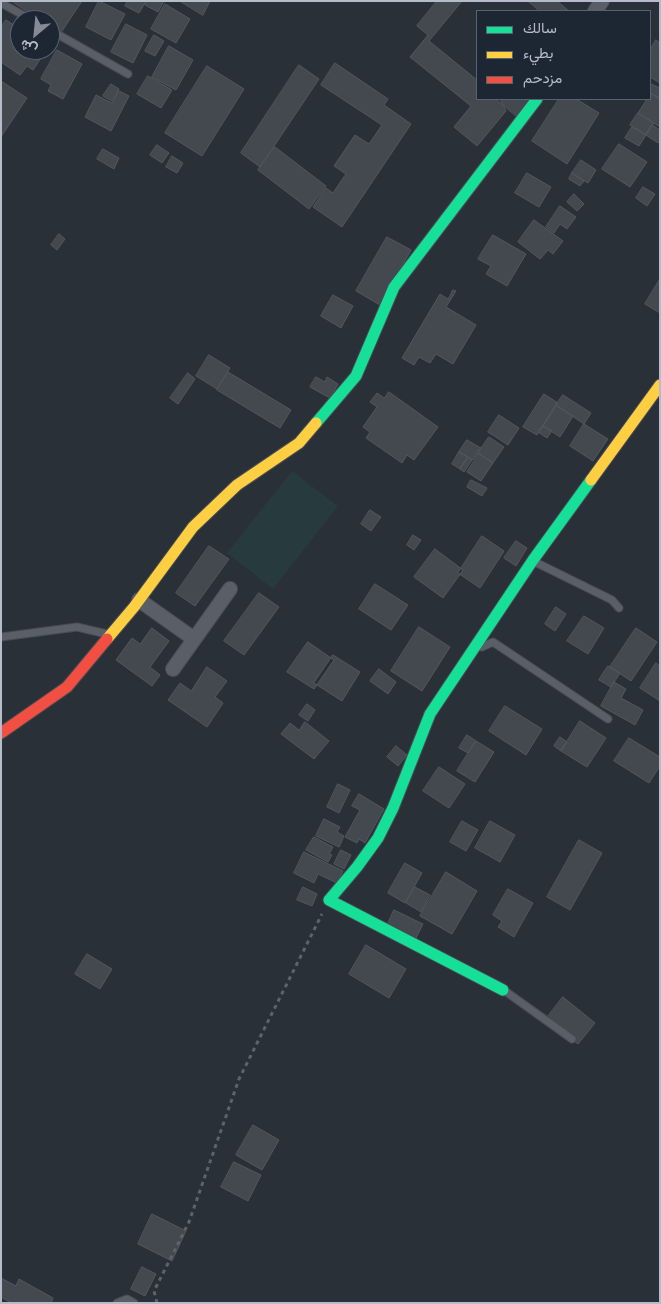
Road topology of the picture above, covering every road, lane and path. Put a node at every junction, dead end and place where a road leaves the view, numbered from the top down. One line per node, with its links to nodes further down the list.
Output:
1 (1, 3): 2 (lane)
2 (14, 10)
3 (60, 36): 4 (lane)
4 (128, 74)
5 (535, 100): 9 (street)
6 (660, 385): 7 (street)
7 (532, 560): 10 (lane); 14 (street)
8 (230, 589): 13 (street)
9 (139, 600): 11 (street); 13 (street)
10 (619, 608)
11 (111, 635): 12 (lane); 17 (street)
12 (1, 637)
13 (194, 639): 15 (street)
14 (472, 650): 16 (lane); 18 (street)
15 (173, 668)
16 (608, 719)
17 (1, 733)
18 (329, 900): 19 (street); 23 (path)
19 (503, 990): 20 (lane)
20 (572, 1039)
21 (117, 1303): 22 (lane)
22 (134, 1303)
23 (157, 1303)

